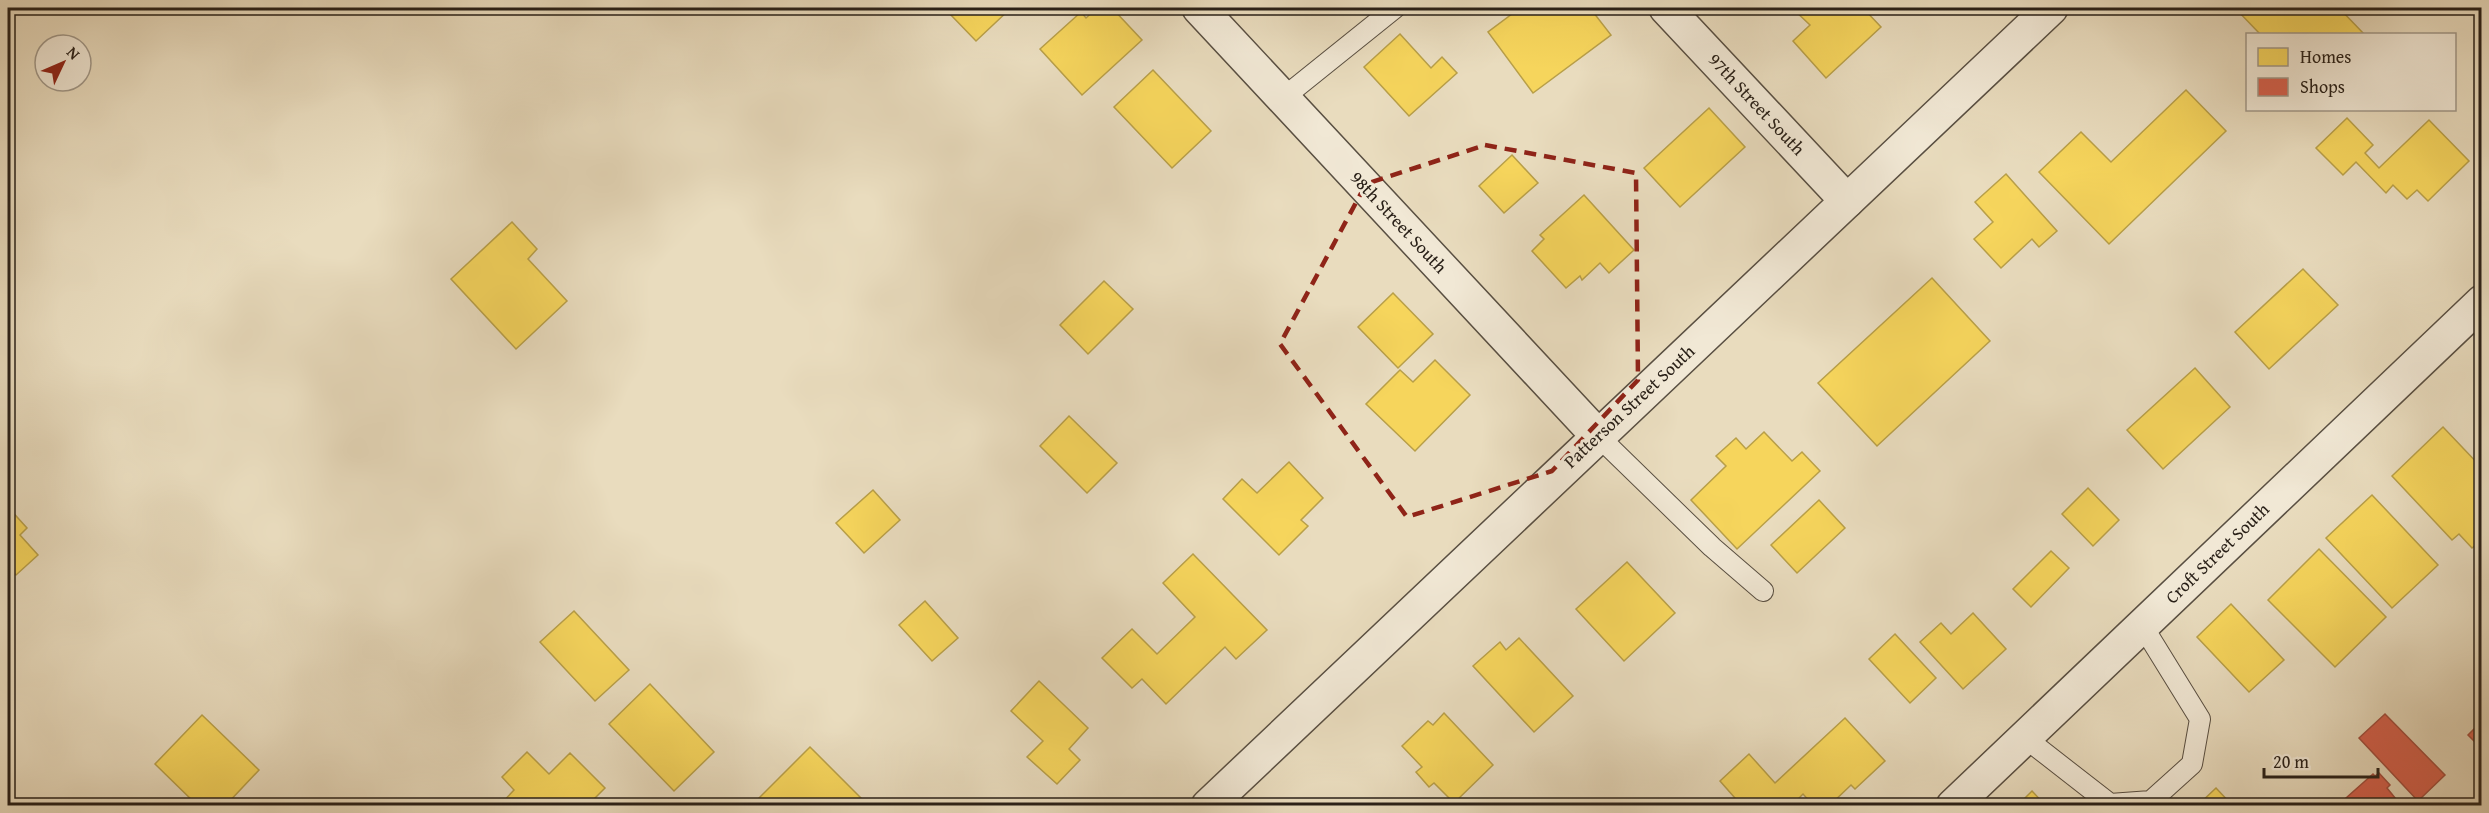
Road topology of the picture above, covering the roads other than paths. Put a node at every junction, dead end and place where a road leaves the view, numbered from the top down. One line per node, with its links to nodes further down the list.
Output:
1 (1199, 8): 5 (street, 98th Street South)
2 (1395, 8): 5 (lane)
3 (1666, 8): 6 (street, 97th Street South)
4 (2051, 8): 6 (street, Patterson Street South)
5 (1283, 98): 8 (street, 98th Street South)
6 (1847, 201): 8 (street, Patterson Street South)
7 (2481, 302): 10 (street, Croft Street South)
8 (1598, 436): 9 (lane); 12 (street, Patterson Street South)
9 (1763, 591)
10 (2142, 625): 11 (street, Croft Street South); 11 (lane)
11 (2024, 737): 13 (street, Croft Street South)
12 (1208, 806)
13 (1953, 806)

